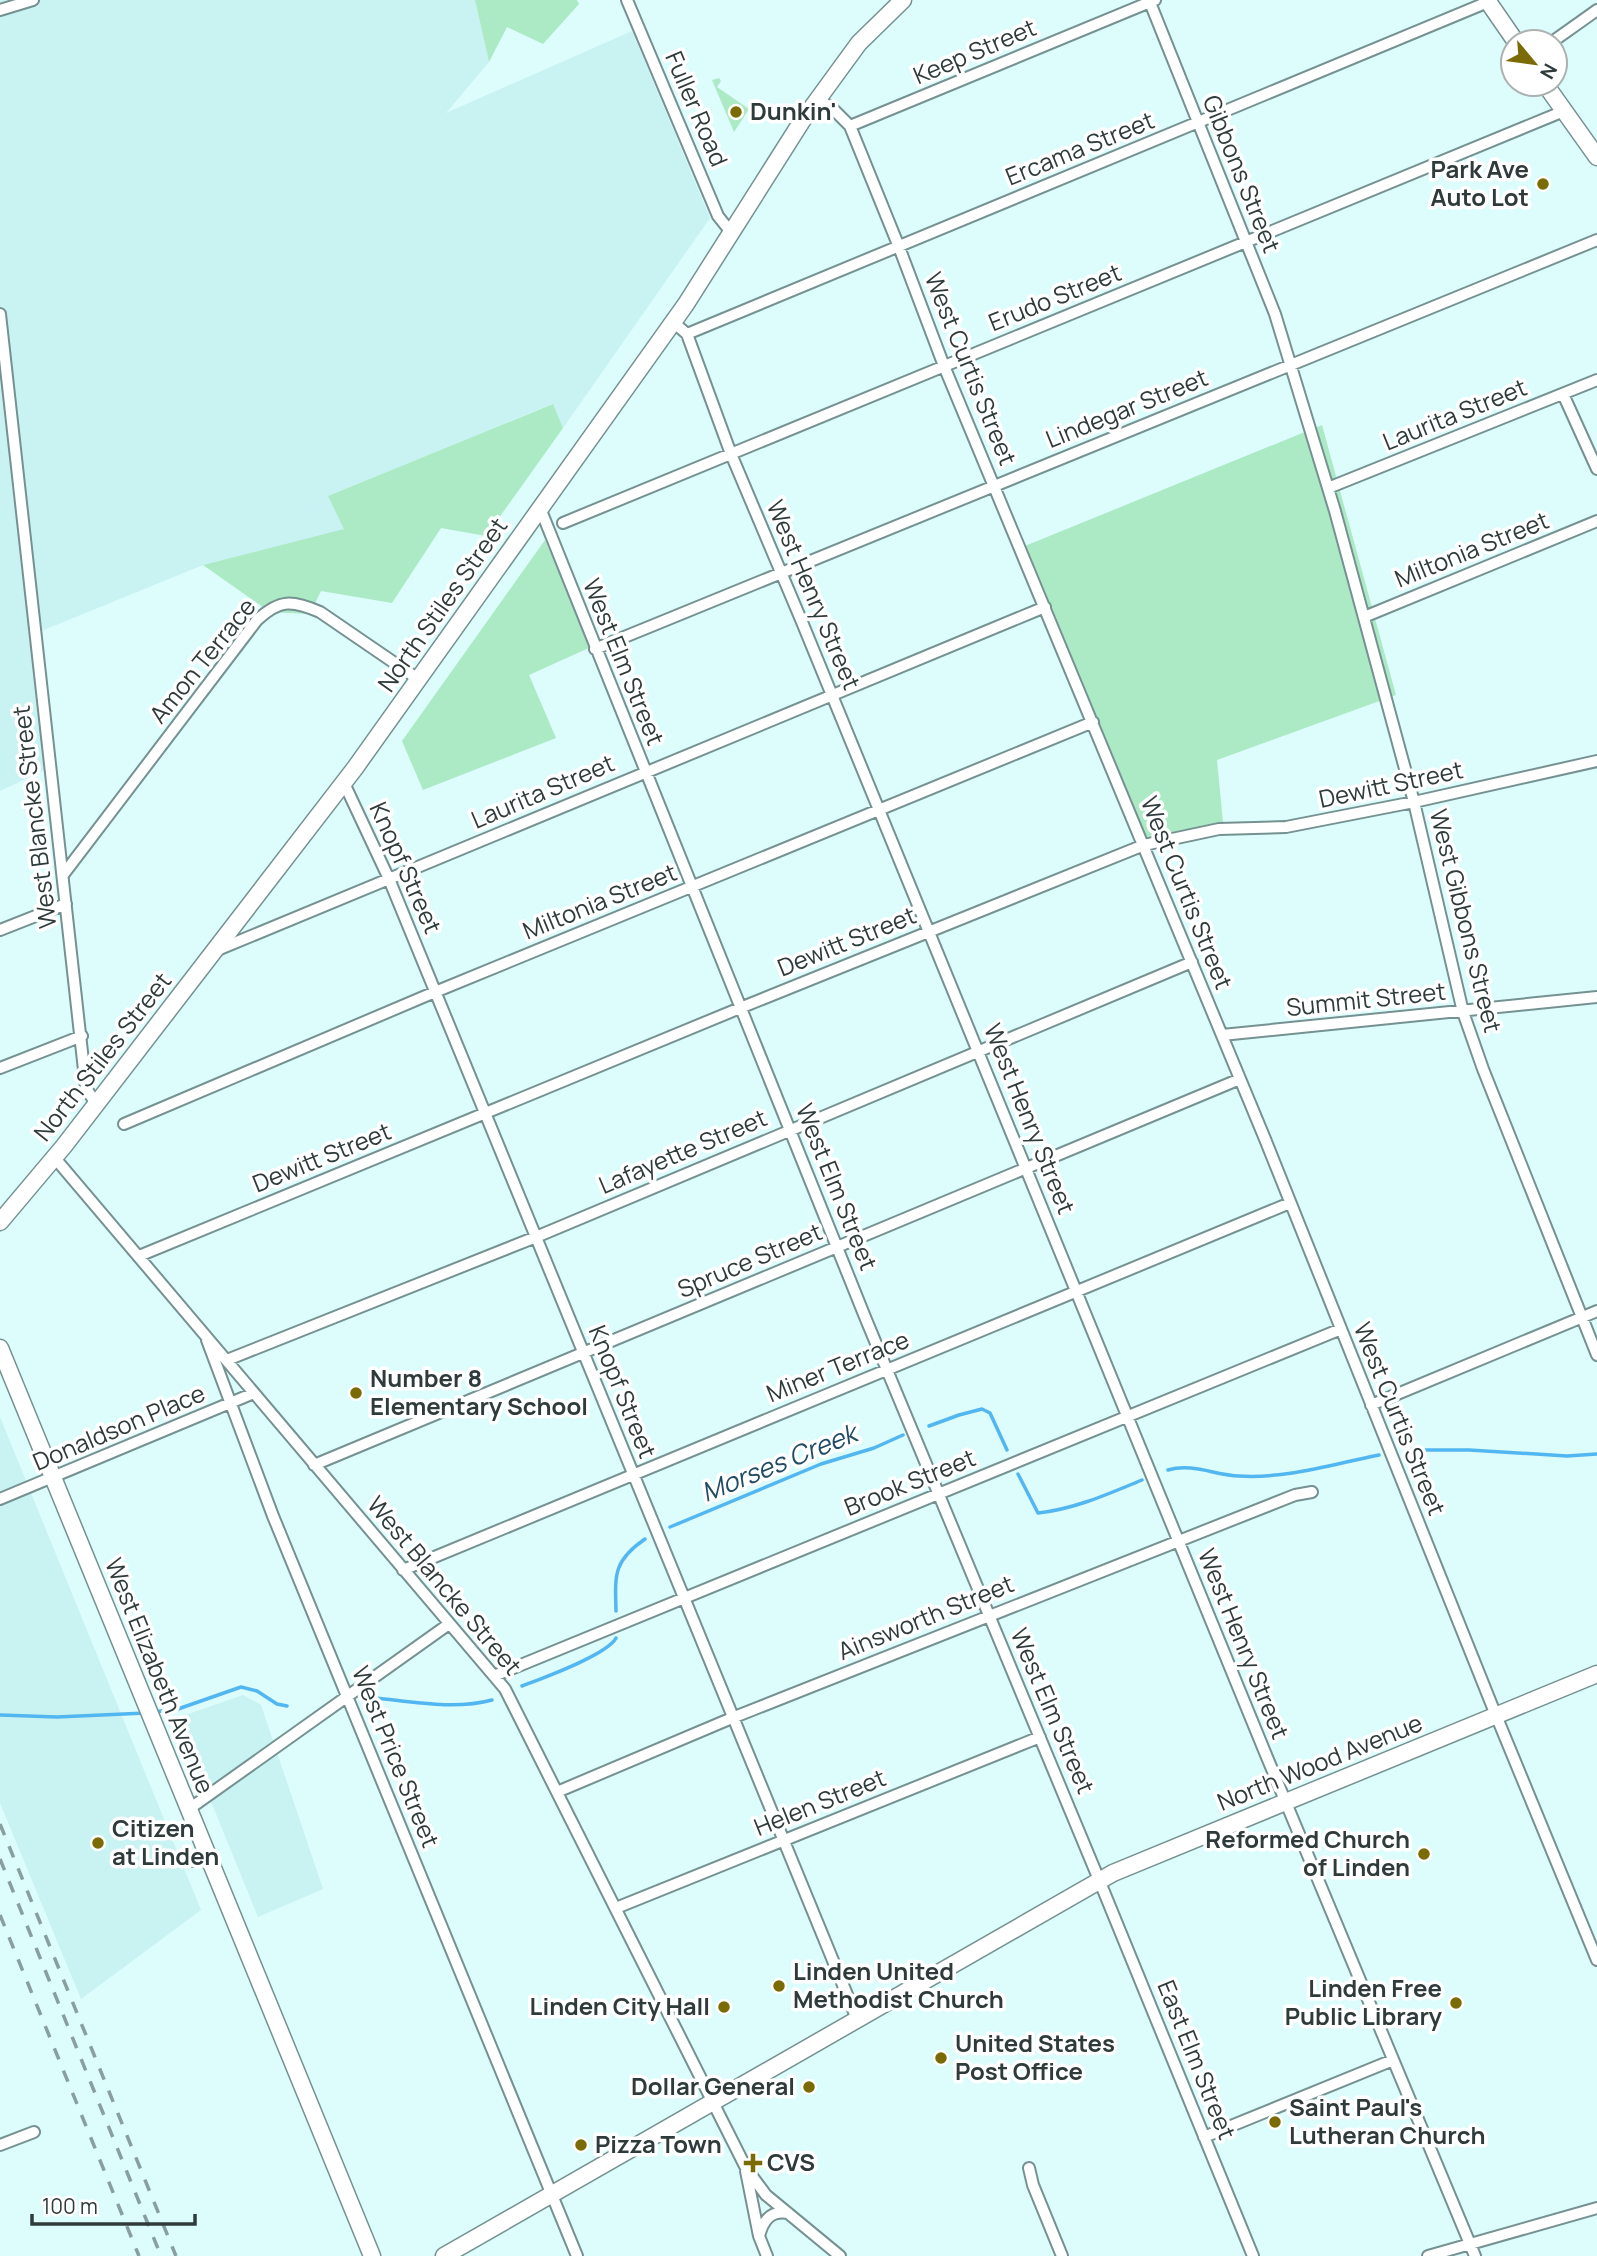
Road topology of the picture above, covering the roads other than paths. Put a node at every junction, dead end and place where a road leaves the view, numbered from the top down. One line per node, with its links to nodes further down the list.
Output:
1 (33, 0): 6 (street)
2 (627, 0): 16 (street, Fuller Road)
3 (902, 0): 11 (main road, North Stiles Street)
4 (1152, 1): 13 (street, Gibbons Street); 14 (street, Keep Street)
5 (1487, 1): 8 (main road); 13 (street, Ercama Street)
6 (0, 10)
7 (1597, 10): 9 (street)
8 (1506, 28)
9 (1569, 30)
10 (1555, 98): 12 (main road)
11 (819, 100): 14 (street, West Curtis Street); 16 (main road, North Stiles Street)
12 (1564, 111): 15 (main road); 18 (street, Erudo Street)
13 (1198, 123): 18 (street, Gibbons Street); 19 (street, Ercama Street)
14 (850, 127): 19 (street, West Curtis Street)
15 (1597, 157)
16 (730, 231): 21 (main road, North Stiles Street)
17 (1597, 240): 23 (street, Lindegar Street)
18 (1246, 242): 23 (street, Gibbons Street); 24 (street, Erudo Street)
19 (899, 247): 22 (street, Ercama Street); 24 (street, West Curtis Street)
20 (0, 314): 47 (street, West Blancke Street)
21 (672, 321): 22 (street); 31 (main road, North Stiles Street)
22 (687, 334): 27 (street, West Henry Street)
23 (1290, 365): 29 (street, Lindegar Street); 30 (street, West Gibbons Street)
24 (944, 366): 27 (street, Erudo Street); 29 (street, West Curtis Street)
25 (1597, 380): 26 (street, Laurita Street)
26 (1563, 394): 28 (street); 30 (street, Laurita Street)
27 (731, 454): 33 (street, Erudo Street); 34 (street, West Henry Street)
28 (1597, 469)
29 (994, 486): 34 (street, Lindegar Street); 35 (street, West Curtis Street)
30 (1328, 488): 36 (street, West Gibbons Street)
31 (540, 508): 37 (street, West Elm Street); 38 (main road, North Stiles Street)
32 (1597, 521): 36 (street, Miltonia Street)
33 (563, 523)
34 (781, 573): 37 (street, Lindegar Street); 39 (street, West Henry Street)
35 (1045, 607): 39 (street, Laurita Street); 40 (street, West Curtis Street)
36 (1364, 617): 44 (street, West Gibbons Street)
37 (595, 649): 42 (street, West Elm Street)
38 (418, 679): 43 (main road, North Stiles Street); 47 (street, Amon Terrace)
39 (832, 695): 42 (street, Laurita Street); 45 (street, West Henry Street)
40 (1093, 722): 45 (street, Miltonia Street); 46 (street, West Curtis Street)
41 (1597, 761): 44 (street, Dewitt Street)
42 (645, 773): 48 (street, Laurita Street); 49 (street, West Elm Street)
43 (344, 783): 48 (street, Knopf Street); 53 (main road, North Stiles Street)
44 (1414, 802): 46 (street, Dewitt Street); 58 (street, West Gibbons Street)
45 (879, 810): 49 (street, Miltonia Street); 52 (street, West Henry Street)
46 (1144, 845): 52 (street, Dewitt Street); 54 (street, West Curtis Street)
47 (63, 875): 50 (street, West Blancke Street)
48 (389, 879): 53 (street, Laurita Street); 55 (street, Knopf Street)
49 (691, 887): 55 (street, Miltonia Street); 57 (street, West Elm Street)
50 (66, 904): 51 (street); 60 (street, West Blancke Street)
51 (0, 930)
52 (929, 932): 57 (street, Dewitt Street); 61 (street, West Henry Street)
53 (213, 952): 64 (main road, North Stiles Street)
54 (1192, 962): 59 (street, West Curtis Street); 61 (street, Lafayette Street)
55 (435, 992): 65 (street, Knopf Street); 66 (street, Miltonia Street)
56 (1597, 997): 58 (street, Summit Street)
57 (740, 1008): 65 (street, Dewitt Street); 67 (street, West Elm Street)
58 (1463, 1012): 59 (street, Summit Street); 77 (street, West Gibbons Street)
59 (1222, 1035): 63 (street, West Curtis Street)
60 (82, 1037): 62 (street); 64 (street, West Blancke Street)
61 (978, 1052): 67 (street, Lafayette Street); 69 (street, West Henry Street)
62 (0, 1068)
63 (1240, 1079): 69 (street, Spruce Street); 70 (street, West Curtis Street)
64 (96, 1104): 68 (main road, North Stiles Street)
65 (485, 1113): 72 (street, Knopf Street); 74 (street, Dewitt Street)
66 (124, 1124)
67 (790, 1130): 72 (street, Lafayette Street); 73 (street, West Elm Street)
68 (54, 1157): 71 (main road, North Stiles Street); 74 (street, West Blancke Street)
69 (1026, 1168): 73 (street, Spruce Street); 75 (street, West Henry Street)
70 (1290, 1203): 75 (street, Miner Terrace); 78 (street, West Curtis Street)
71 (0, 1222)
72 (536, 1237): 81 (street, Knopf Street); 83 (street, Lafayette Street)
73 (837, 1247): 81 (street, Spruce Street); 84 (street, West Elm Street)
74 (139, 1256): 79 (street, West Blancke Street)
75 (1076, 1291): 84 (street, Miner Terrace); 88 (street, West Henry Street)
76 (1597, 1311): 77 (street)
77 (1582, 1317): 82 (street, West Gibbons Street); 87 (street)
78 (1341, 1329): 87 (street, West Curtis Street); 88 (street, Brook Street)
79 (205, 1334): 83 (street, West Blancke Street); 86 (street, West Price Street)
80 (0, 1348): 91 (main road, West Elizabeth Avenue)
81 (583, 1353): 89 (street, Spruce Street); 90 (street, Knopf Street)
82 (1597, 1355)
83 (226, 1360): 85 (street, West Blancke Street)
84 (887, 1369): 90 (street, Miner Terrace); 93 (street, West Elm Street)
85 (254, 1393): 86 (street, Donaldson Place); 89 (street, West Blancke Street)
86 (229, 1404): 91 (street, Donaldson Place); 102 (street, West Price Street)
87 (1371, 1405): 103 (street, West Curtis Street)
88 (1127, 1417): 93 (street, Brook Street); 95 (street, West Henry Street)
89 (314, 1465): 96 (street, West Blancke Street)
90 (633, 1474): 96 (street, Miner Terrace); 97 (street, Knopf Street)
91 (54, 1478): 94 (street, Donaldson Place); 108 (main road, West Elizabeth Avenue)
92 (1312, 1492): 95 (street, Ainsworth Street)
93 (939, 1494): 97 (street, Brook Street); 98 (street, West Elm Street)
94 (0, 1499)
95 (1178, 1541): 98 (street, Ainsworth Street); 107 (street, West Henry Street)
96 (402, 1570): 99 (street, West Blancke Street)
97 (684, 1599): 101 (street, Brook Street); 104 (street, Knopf Street)
98 (989, 1616): 104 (street, Ainsworth Street); 105 (street, West Elm Street)
99 (449, 1624): 101 (street, West Blancke Street); 102 (street)
100 (1597, 1674): 103 (main road, North Wood Avenue)
101 (494, 1675): 106 (street, West Blancke Street)
102 (347, 1697): 108 (street); 121 (street, West Price Street)
103 (1496, 1716): 107 (main road, North Wood Avenue); 112 (street, West Curtis Street)
104 (732, 1718): 106 (street, Ainsworth Street); 109 (street, Knopf Street)
105 (1040, 1737): 109 (street, Helen Street); 110 (street, West Elm Street)
106 (557, 1793): 111 (street, West Blancke Street)
107 (1285, 1802): 110 (main road, North Wood Avenue); 114 (street, West Henry Street)
108 (189, 1809): 126 (main road, West Elizabeth Avenue)
109 (783, 1840): 111 (street, Helen Street); 113 (street, Knopf Street)
110 (1100, 1880): 113 (main road, North Wood Avenue); 117 (street, East Elm Street)
111 (616, 1908): 115 (street, West Blancke Street)
112 (1597, 1960)
113 (857, 2019): 115 (main road, North Wood Avenue)
114 (1393, 2060): 117 (street); 125 (street, West Henry Street)
115 (712, 2102): 119 (street, West Blancke Street); 121 (main road, North Wood Avenue)
116 (34, 2132): 118 (street)
117 (1204, 2137): 132 (street, East Elm Street)
118 (0, 2145)
119 (746, 2168): 123 (street); 124 (street)
120 (1029, 2168): 131 (street)
121 (552, 2194): 127 (main road, North Wood Avenue); 128 (street, West Price Street)
122 (1597, 2208): 125 (street)
123 (789, 2213): 124 (street); 130 (street)
124 (759, 2236): 129 (street)
125 (1470, 2244): 133 (street); 134 (street, West Henry Street)
126 (372, 2256)
127 (444, 2256)
128 (577, 2256)
129 (767, 2256)
130 (841, 2256)
131 (1062, 2256)
132 (1253, 2256)
133 (1428, 2256)
134 (1475, 2256)

